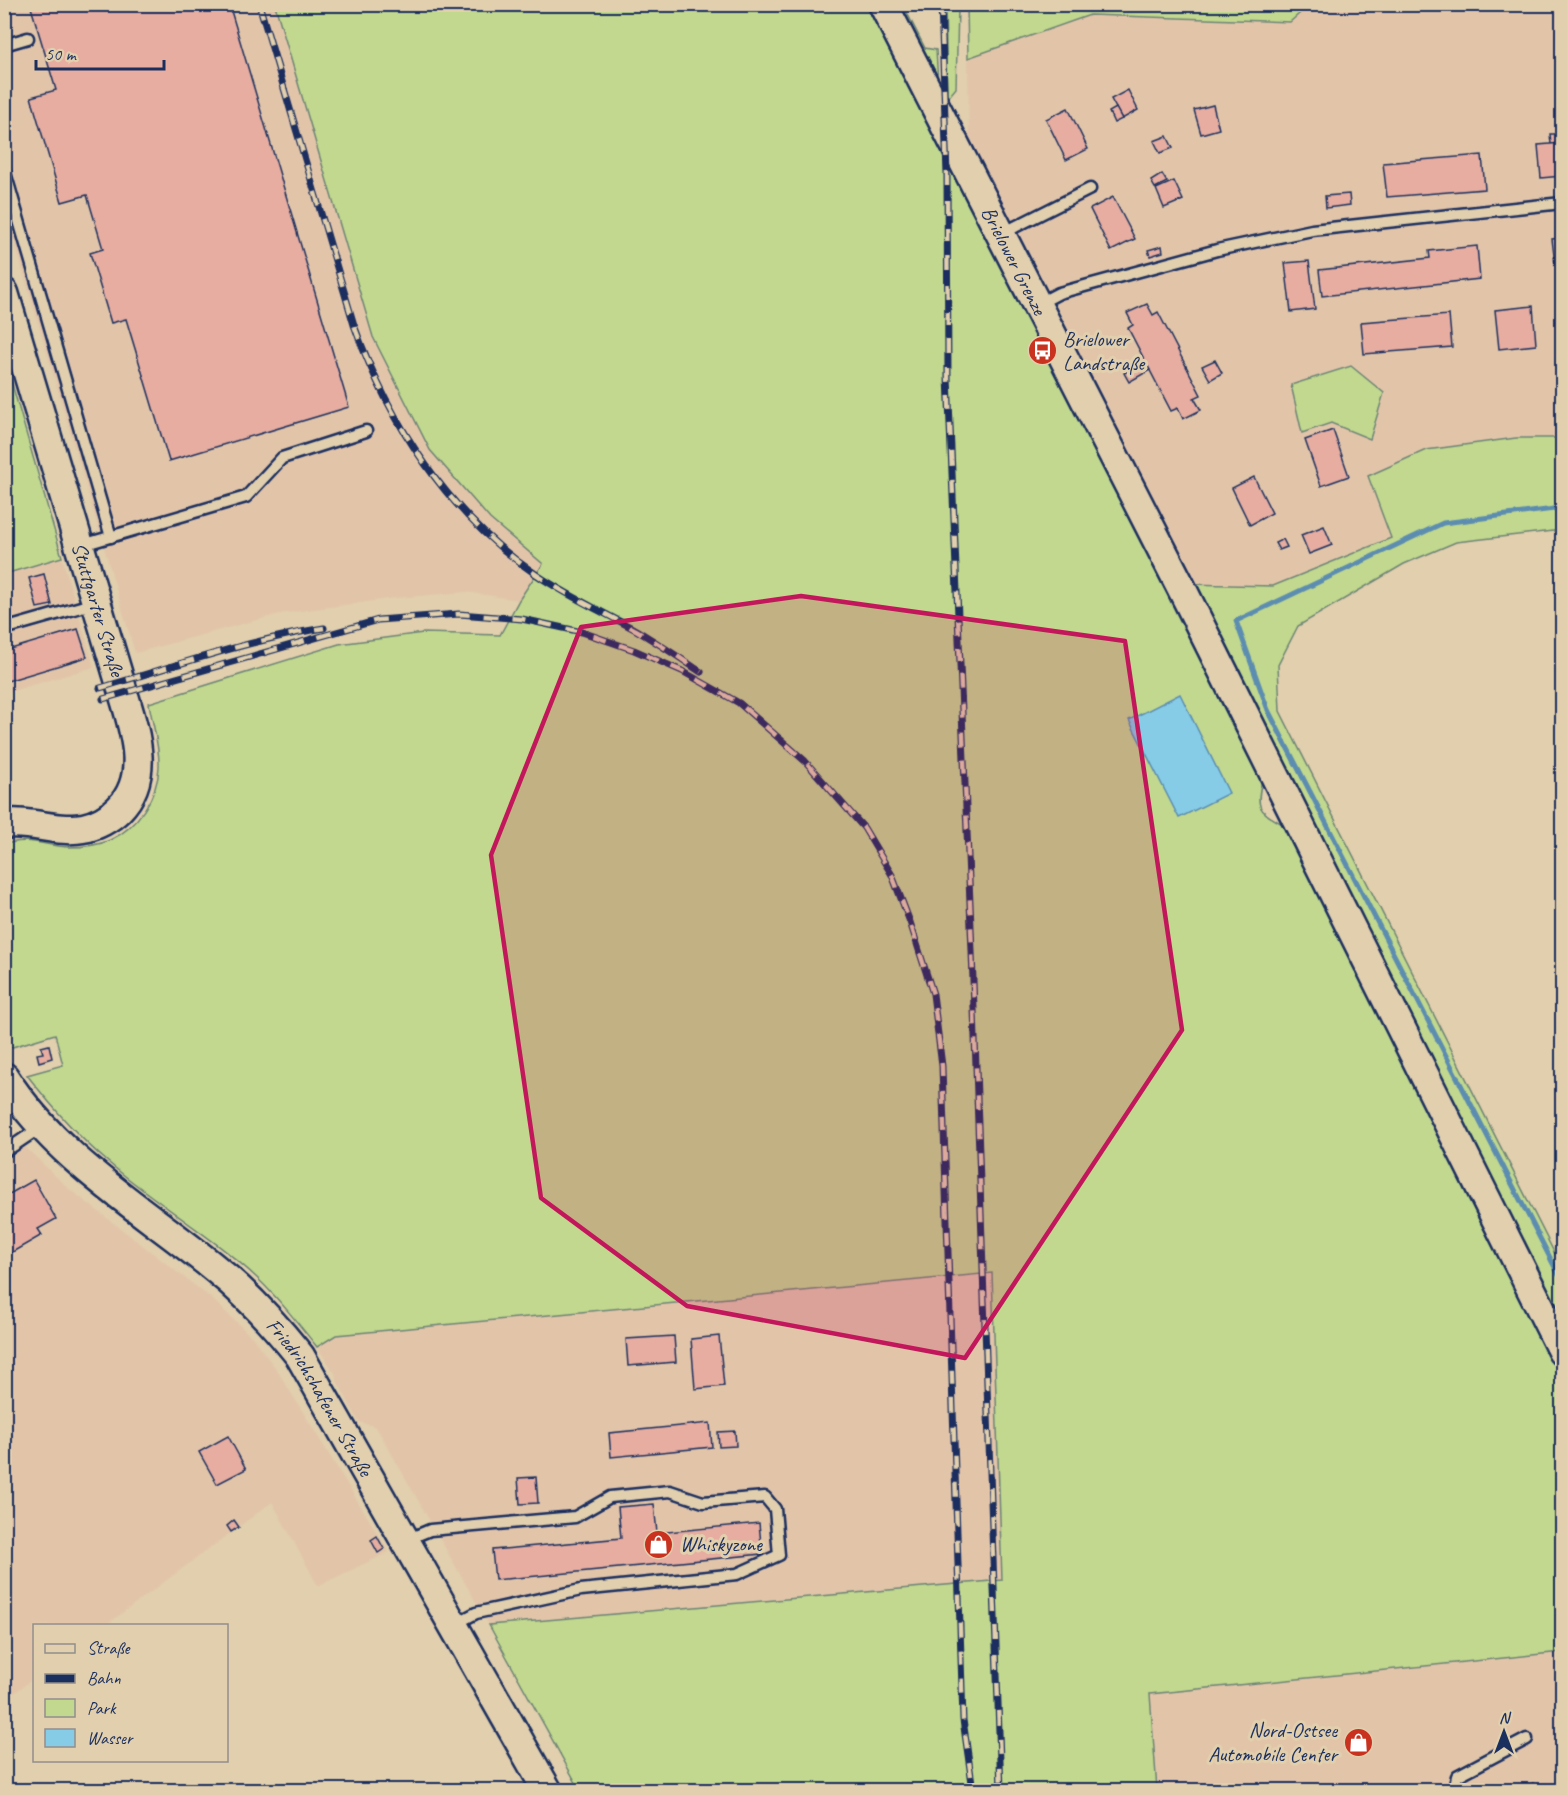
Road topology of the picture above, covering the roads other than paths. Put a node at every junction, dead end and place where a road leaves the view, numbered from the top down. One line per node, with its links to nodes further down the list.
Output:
1 (883, 4): 7 (street, Brielower Grenze)
2 (28, 38): 3 (lane)
3 (4, 45)
4 (4, 169): 11 (lane)
5 (1090, 189): 7 (lane)
6 (1563, 203): 9 (lane)
7 (1000, 234): 9 (street, Brielower Grenze)
8 (4, 293): 12 (street, Stuttgarter Straße)
9 (1036, 305): 19 (street, Brielower Grenze)
10 (366, 431): 11 (lane)
11 (111, 537): 12 (lane)
12 (79, 546): 13 (street, Stuttgarter Straße)
13 (96, 603): 14 (lane); 15 (street, Stuttgarter Straße)
14 (4, 629)
15 (4, 824)
16 (4, 1077): 17 (street, Friedrichshafener Straße)
17 (42, 1126): 18 (lane); 20 (street, Friedrichshafener Straße)
18 (4, 1152)
19 (1563, 1351)
20 (405, 1541): 21 (street, Friedrichshafener Straße); 21 (lane)
21 (453, 1625): 23 (street, Friedrichshafener Straße)
22 (1527, 1739): 24 (lane)
23 (547, 1791)
24 (1454, 1791)

